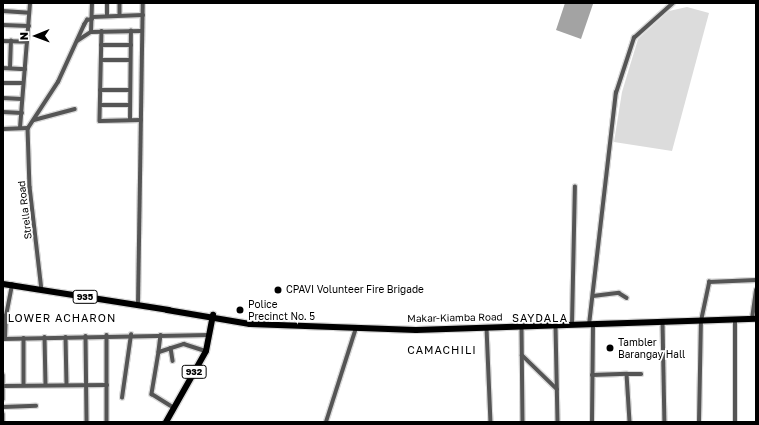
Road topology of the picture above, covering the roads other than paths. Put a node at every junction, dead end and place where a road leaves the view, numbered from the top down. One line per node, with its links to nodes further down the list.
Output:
1 (30, 3): 8 (street)
2 (92, 3): 12 (street)
3 (107, 3): 11 (street)
4 (120, 3): 9 (street)
5 (143, 3): 10 (street)
6 (673, 3): 53 (street)
7 (3, 11): 8 (street)
8 (29, 13): 14 (street)
9 (120, 15): 10 (street); 11 (street)
10 (143, 15): 17 (street)
11 (107, 16): 12 (street)
12 (92, 18): 18 (street); 19 (street)
13 (3, 25): 14 (street)
14 (29, 26): 22 (street)
15 (102, 31): 16 (street); 18 (street); 23 (street)
16 (131, 31): 17 (street); 24 (street)
17 (142, 31): 43 (street)
18 (91, 32): 19 (street)
19 (77, 40): 41 (street)
20 (3, 41): 21 (street)
21 (11, 41): 22 (street); 28 (street)
22 (27, 42): 29 (street)
23 (101, 45): 24 (street); 25 (street)
24 (131, 45): 26 (street)
25 (101, 60): 26 (street); 32 (street)
26 (130, 60): 33 (street)
27 (3, 68): 28 (street)
28 (10, 68): 29 (street)
29 (25, 69): 31 (street)
30 (3, 83): 31 (street)
31 (23, 83): 35 (street)
32 (100, 90): 33 (street); 36 (street)
33 (130, 90): 37 (street)
34 (3, 98): 35 (street)
35 (22, 99): 40 (street)
36 (100, 105): 37 (street); 42 (street)
37 (130, 105): 42 (street)
38 (75, 109): 41 (street)
39 (3, 112): 40 (street)
40 (22, 113): 44 (street)
41 (34, 120): 45 (street)
42 (130, 120): 43 (street)
43 (142, 120): 57 (street)
44 (20, 128): 45 (street); 46 (street)
45 (28, 128): 51 (street, Strella Road)
46 (3, 129)
47 (575, 187): 67 (street)
48 (756, 280): 64 (street)
49 (3, 284): 50 (main road, Makar-Kiamba Road / 935)
50 (12, 285): 51 (main road, Makar-Kiamba Road / 935); 56 (street)
51 (42, 290): 57 (main road, Makar-Kiamba Road / 935)
52 (756, 290): 61 (street)
53 (593, 296): 54 (street); 68 (street)
54 (627, 298)
55 (3, 304): 56 (street)
56 (8, 304): 81 (street)
57 (138, 305): 58 (main road, Makar-Kiamba Road / 935)
58 (167, 310): 59 (main road, Makar-Kiamba Road / 935); 60 (main road, Makar-Kiamba Road / 935)
59 (213, 316): 60 (main road, Makar-Kiamba Road / 935); 62 (main road, Makar-Kiamba Road / 935); 66 (main road, Makar-Kiamba Road / 935); 73 (main road, 932)
60 (201, 317): 73 (main road)
61 (754, 319): 63 (main road, Makar-Kiamba Road / 935)
62 (226, 320): 66 (main road, Makar-Kiamba Road / 935); 73 (main road)
63 (735, 320): 64 (main road, Makar-Kiamba Road / 935); 116 (street)
64 (701, 321): 65 (main road, Makar-Kiamba Road / 935); 115 (street)
65 (663, 322): 68 (main road, Makar-Kiamba Road / 935); 114 (street)
66 (274, 324): 71 (main road, Makar-Kiamba Road / 935)
67 (572, 325): 68 (main road, Makar-Kiamba Road / 935); 69 (main road, Makar-Kiamba Road / 935)
68 (591, 325): 90 (street)
69 (556, 326): 70 (main road, Makar-Kiamba Road / 935); 97 (street)
70 (522, 327): 72 (main road, Makar-Kiamba Road / 935); 85 (street)
71 (356, 328): 72 (main road, Makar-Kiamba Road / 935); 108 (street)
72 (488, 328): 109 (street)
73 (211, 331): 76 (street); 83 (main road, 932)
74 (107, 335): 75 (street); 77 (street); 95 (street)
75 (131, 335): 76 (street); 98 (street)
76 (161, 335): 84 (street)
77 (86, 336): 79 (street); 94 (street)
78 (45, 337): 79 (street); 80 (street); 92 (street)
79 (66, 337): 93 (street)
80 (24, 338): 81 (street); 91 (street)
81 (4, 339)
82 (170, 348): 83 (street); 84 (street); 86 (street)
83 (206, 351): 102 (main road, 932)
84 (159, 352): 102 (street)
85 (522, 355): 97 (street); 110 (street)
86 (173, 361)
87 (627, 374): 88 (street); 90 (street); 113 (street)
88 (641, 374)
89 (3, 375): 96 (street)
90 (592, 375): 112 (street)
91 (24, 385): 92 (street); 96 (street)
92 (46, 385): 93 (street)
93 (67, 385): 94 (street)
94 (87, 385): 95 (street); 105 (street)
95 (107, 385): 106 (street)
96 (3, 386): 99 (street)
97 (557, 389): 111 (street)
98 (122, 398)
99 (3, 399)
100 (36, 406): 101 (street)
101 (3, 407)
102 (174, 408): 107 (main road, 932)
103 (3, 414): 104 (street)
104 (3, 422)
105 (87, 422)
106 (107, 422)
107 (166, 422)
108 (326, 422)
109 (491, 422)
110 (523, 422)
111 (558, 422)
112 (592, 422)
113 (630, 422)
114 (665, 422)
115 (699, 422)
116 (735, 422)

